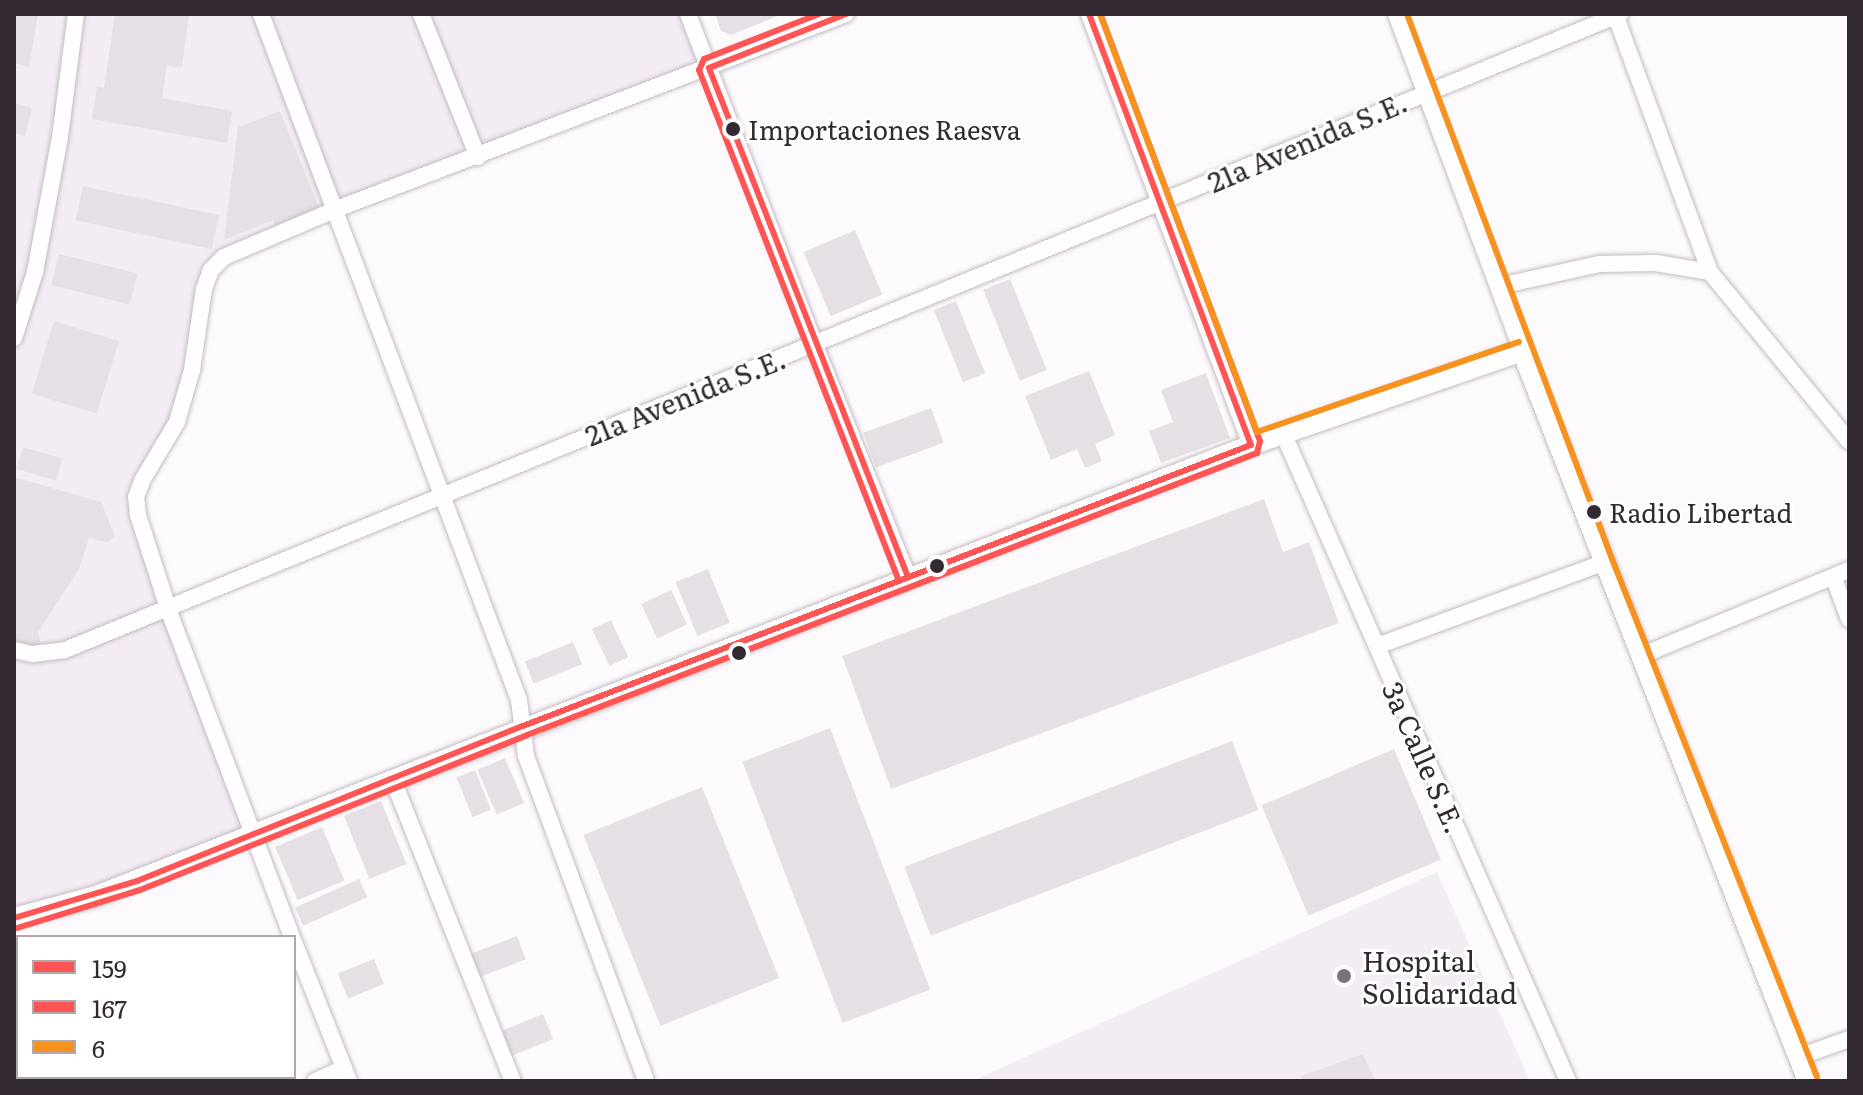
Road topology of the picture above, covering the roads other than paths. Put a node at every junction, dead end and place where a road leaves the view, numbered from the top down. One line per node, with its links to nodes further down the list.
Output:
1 (76, 14): 16 (street)
2 (261, 14): 13 (street)
3 (421, 14): 11 (street)
4 (688, 14): 9 (street)
5 (846, 14): 9 (street)
6 (1089, 14): 12 (street)
7 (1396, 14): 10 (street)
8 (1617, 15): 10 (street, 21a Avenida S.E.); 14 (street)
9 (709, 68): 11 (street); 17 (street)
10 (1425, 92): 12 (street, 21a Avenida S.E.); 15 (street)
11 (478, 157): 13 (street)
12 (1163, 202): 17 (street, 21a Avenida S.E.); 21 (street)
13 (334, 210): 22 (street); 26 (street)
14 (1710, 272): 15 (street); 20 (street)
15 (1500, 286): 18 (street)
16 (14, 338)
17 (814, 343): 22 (street, 21a Avenida S.E.); 25 (street)
18 (1522, 351): 19 (street); 23 (street)
19 (1283, 433): 21 (street); 28 (street, 3a Calle S.E.)
20 (1849, 441)
21 (1251, 445): 25 (street)
22 (444, 497): 26 (street, 21a Avenida S.E.); 31 (street)
23 (1603, 563): 28 (street); 30 (street)
24 (1842, 575): 27 (street); 30 (street)
25 (908, 577): 31 (street)
26 (168, 608): 29 (street, 21a Avenida S.E.); 33 (street)
27 (1849, 619)
28 (1377, 646): 43 (street, 3a Calle S.E.)
29 (14, 650)
30 (1640, 656): 38 (street)
31 (523, 726): 32 (street); 42 (street)
32 (393, 780): 33 (street); 41 (street)
33 (251, 835): 34 (street); 35 (street)
34 (14, 918)
35 (291, 935)
36 (296, 947): 39 (street)
37 (1849, 1039): 38 (street)
38 (1799, 1057): 44 (street)
39 (347, 1074): 40 (street)
40 (315, 1081)
41 (513, 1081)
42 (646, 1081)
43 (1568, 1081)
44 (1808, 1081)

